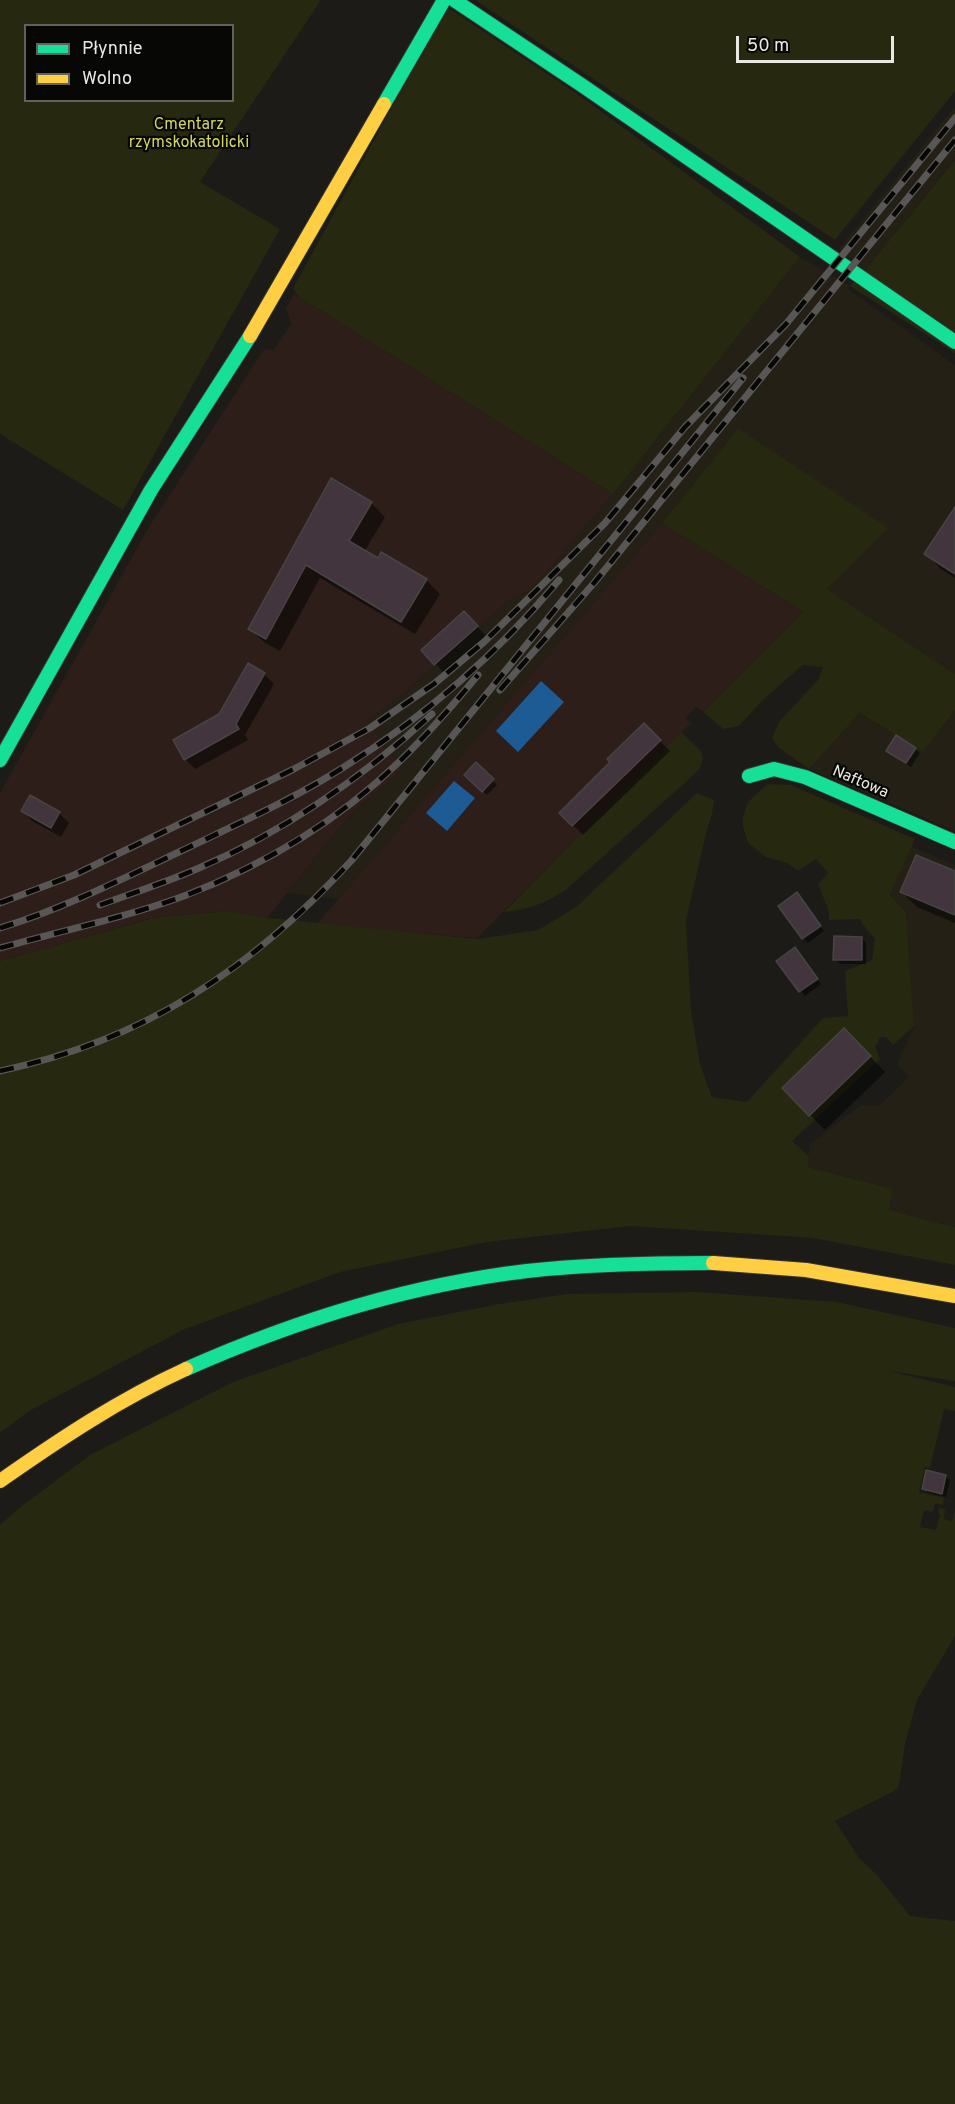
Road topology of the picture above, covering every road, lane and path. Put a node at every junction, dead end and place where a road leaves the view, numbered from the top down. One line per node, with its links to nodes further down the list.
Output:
1 (444, 0): 4 (street)
2 (454, 0): 3 (street)
3 (955, 342)
4 (0, 760)
5 (749, 776): 6 (street, Naftowa)
6 (955, 842)
7 (955, 1296): 8 (street)
8 (0, 1481)

